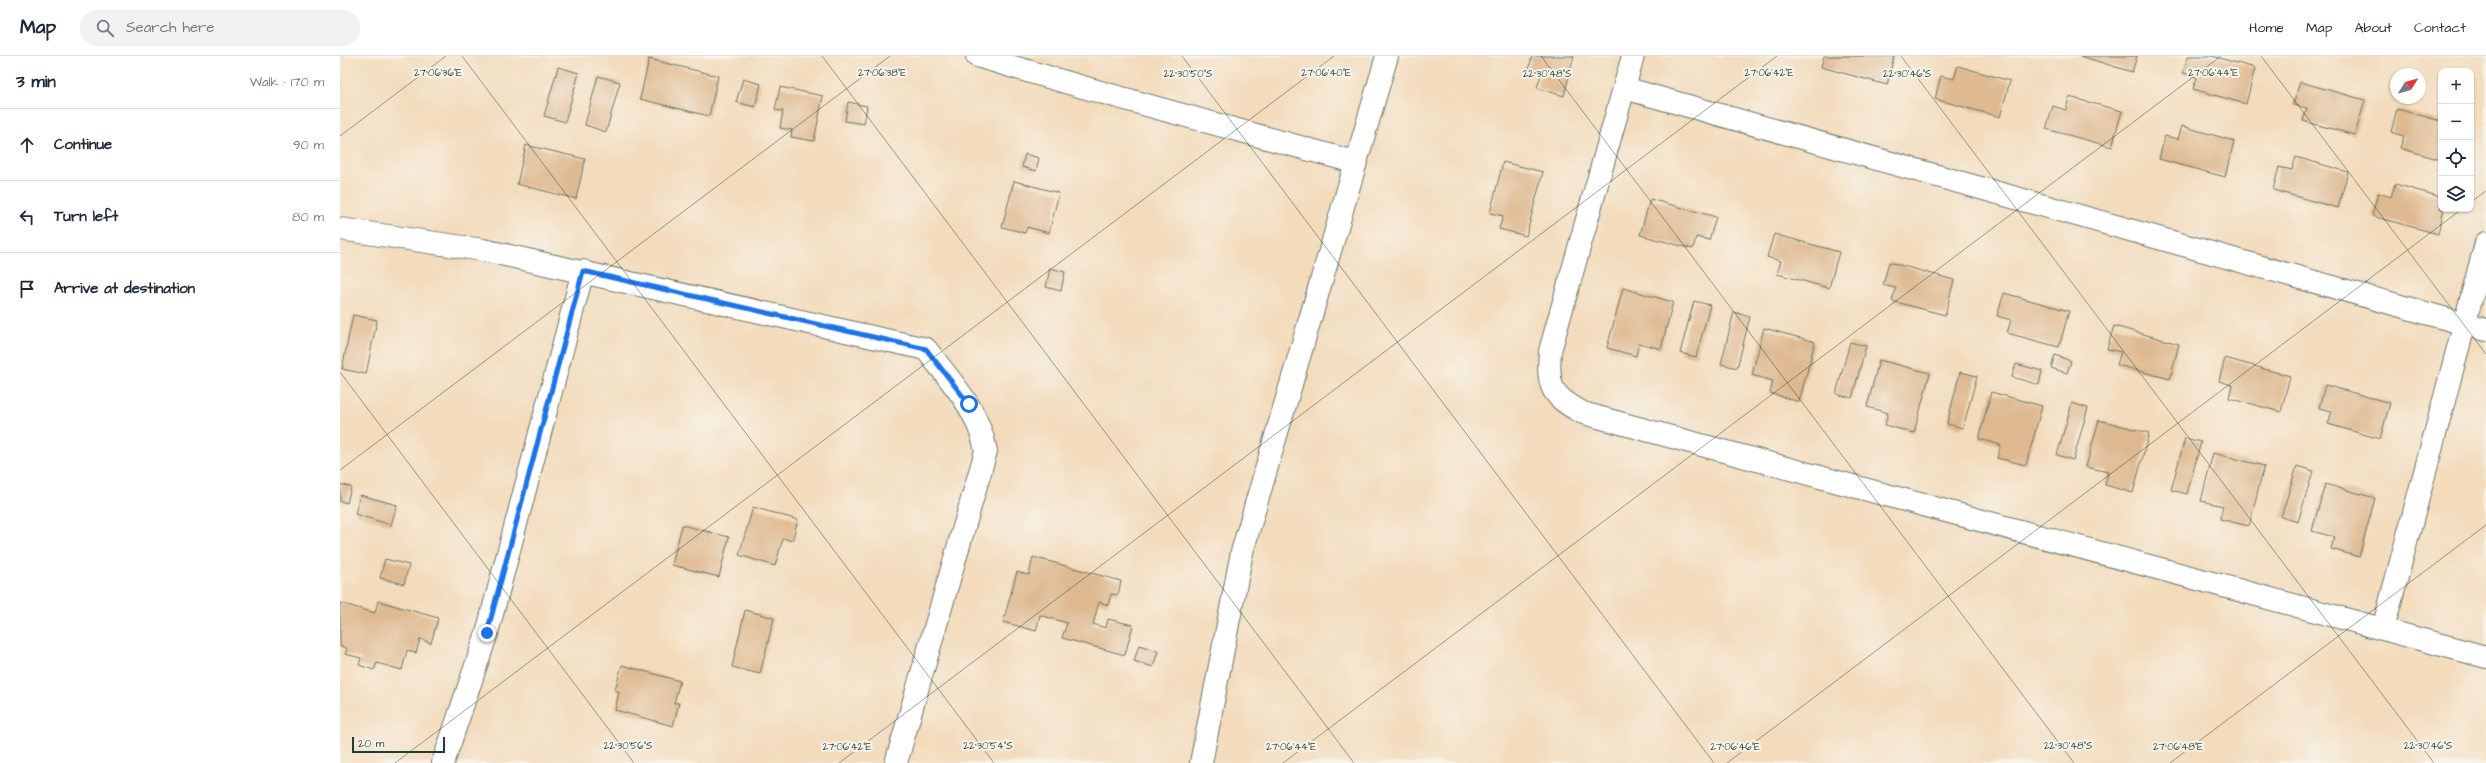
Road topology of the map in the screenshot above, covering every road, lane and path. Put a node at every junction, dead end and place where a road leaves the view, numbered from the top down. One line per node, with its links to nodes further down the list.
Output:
1 (977, 56): 5 (street)
2 (1387, 56): 5 (street)
3 (1633, 56): 4 (street)
4 (1624, 88): 9 (street); 11 (street)
5 (1354, 162): 15 (street)
6 (340, 230): 8 (street)
7 (2486, 242): 9 (street)
8 (583, 271): 13 (street); 14 (street)
9 (2464, 324): 10 (street); 11 (street)
10 (2486, 330)
11 (2383, 629): 12 (street)
12 (2486, 656)
13 (443, 763)
14 (896, 763)
15 (1201, 763)

